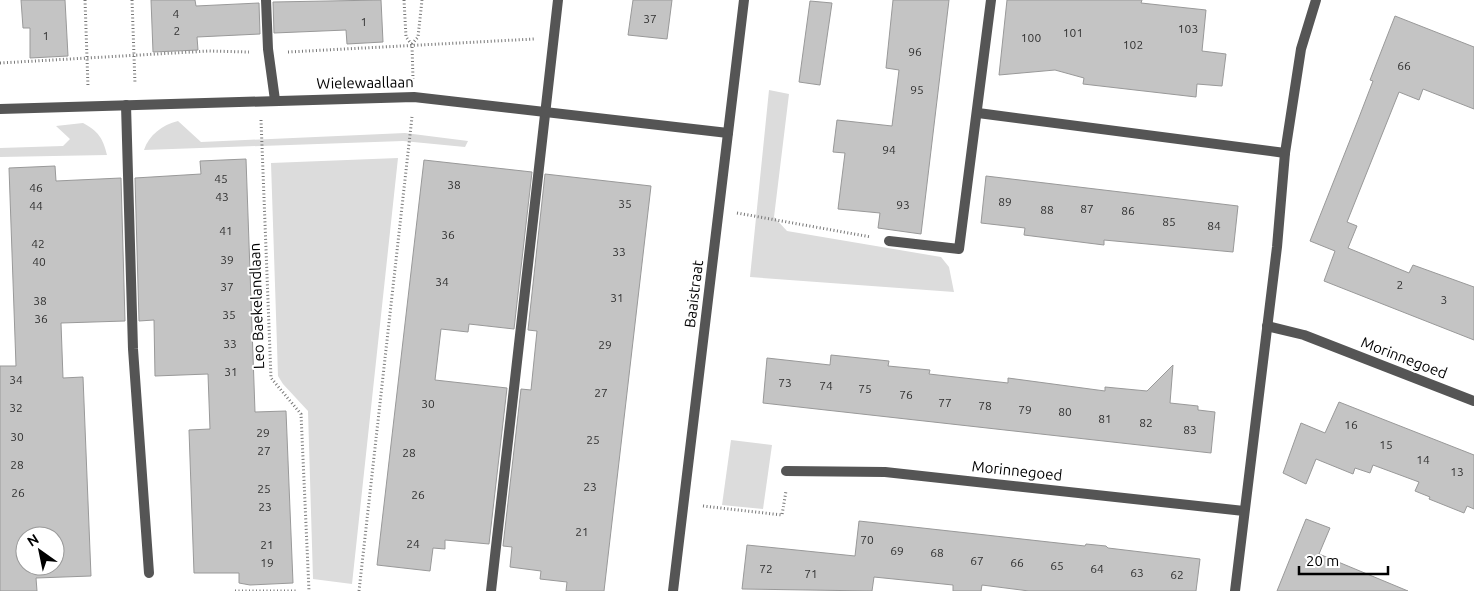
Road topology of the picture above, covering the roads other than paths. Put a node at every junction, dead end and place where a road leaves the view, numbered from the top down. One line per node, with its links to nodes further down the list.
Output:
1 (266, 0): 6 (street)
2 (558, 0): 9 (street)
3 (744, 0): 11 (street, Baaistraat)
4 (991, 0): 10 (street)
5 (1316, 0): 12 (street)
6 (275, 100): 7 (street, Wielewaallaan); 9 (street, Wielewaallaan)
7 (131, 104): 8 (street, Wielewaallaan); 18 (street)
8 (0, 109)
9 (544, 111): 11 (street, Wielewaallaan); 19 (street)
10 (978, 113): 12 (street); 13 (street)
11 (728, 133): 20 (street, Baaistraat)
12 (1284, 153): 14 (street)
13 (889, 241)
14 (1267, 326): 15 (street, Morinnegoed); 17 (street)
15 (1474, 401)
16 (786, 471): 17 (street, Morinnegoed)
17 (1244, 511): 21 (street)
18 (149, 573)
19 (491, 591)
20 (673, 591)
21 (1235, 591)

